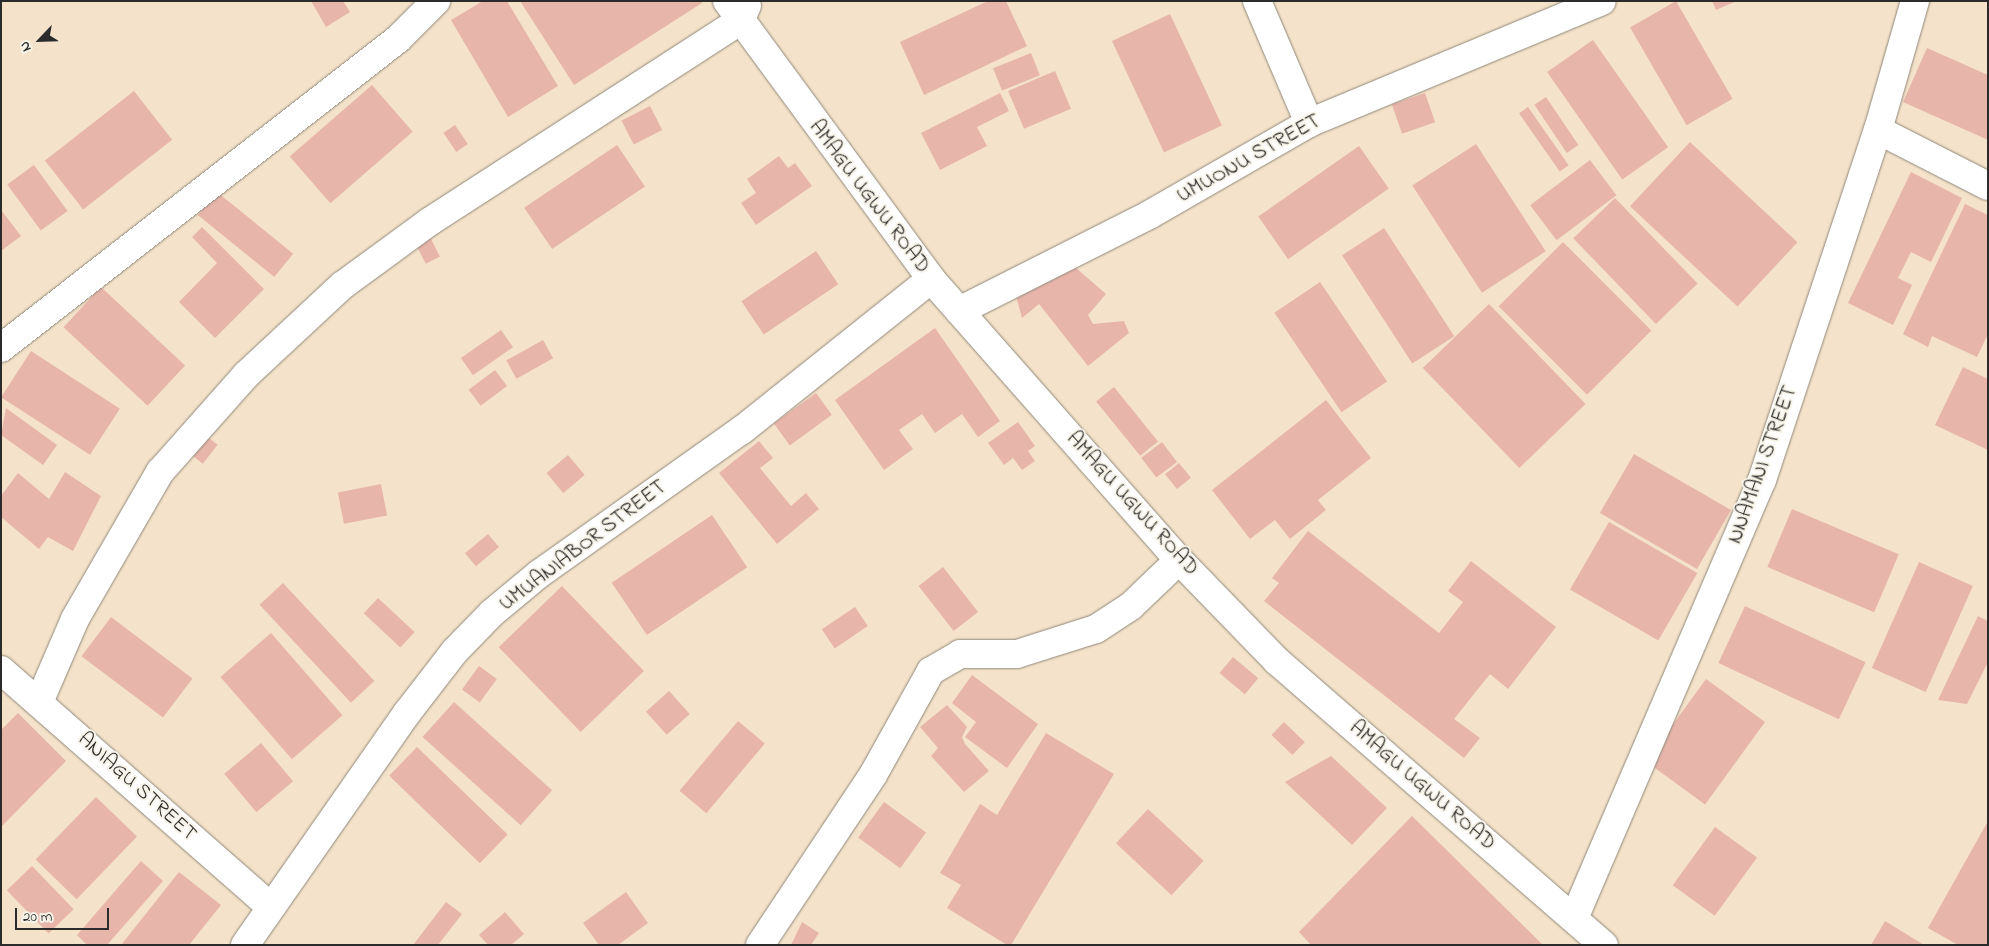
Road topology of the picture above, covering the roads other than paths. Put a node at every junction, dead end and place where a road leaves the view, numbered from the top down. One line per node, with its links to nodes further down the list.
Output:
1 (436, 1): 11 (street)
2 (1257, 1): 6 (street)
3 (1602, 1): 6 (street, UMUONU STREET)
4 (1915, 1): 7 (street, NNAMANI STREET)
5 (739, 8): 9 (street, AMAGU UGWU ROAD); 14 (street)
6 (1309, 123): 10 (street, UMUONU STREET)
7 (1878, 130): 8 (street); 16 (street, NNAMANI STREET)
8 (1988, 186)
9 (931, 279): 10 (street, AMAGU UGWU ROAD); 15 (street, UMUANIABOR STREET)
10 (959, 311): 12 (street, AMAGU UGWU ROAD)
11 (1, 348)
12 (1178, 560): 16 (street, AMAGU UGWU ROAD); 19 (street)
13 (1, 670): 14 (street, ANIAGU STREET)
14 (40, 700): 15 (street, ANIAGU STREET)
15 (270, 906): 18 (street, UMUANIABOR STREET)
16 (1575, 916): 17 (street, AMAGU UGWU ROAD)
17 (1600, 944)
18 (244, 945)
19 (760, 945)

